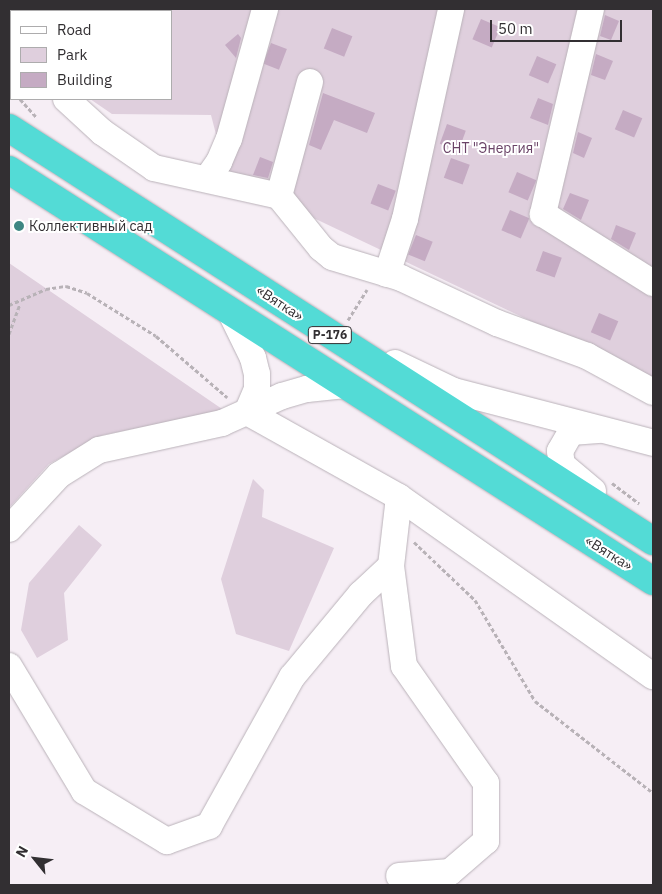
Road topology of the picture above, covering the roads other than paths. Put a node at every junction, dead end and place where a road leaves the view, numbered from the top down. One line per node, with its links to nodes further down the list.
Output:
1 (265, 9): 8 (street)
2 (451, 9): 10 (street)
3 (591, 9): 11 (street)
4 (310, 82): 9 (street)
5 (67, 100): 8 (street)
6 (9, 128): 12 (highway, «Вятка» / Р-176)
7 (9, 170): 13 (highway, «Вятка» / Р-176)
8 (206, 180): 9 (street)
9 (279, 196): 10 (street)
10 (382, 273): 15 (street)
11 (653, 283)
12 (269, 297): 17 (street); 22 (highway, «Вятка» / Р-176)
13 (232, 315): 14 (highway, «Вятка» / Р-176); 16 (street)
14 (343, 385): 16 (street); 24 (highway, «Вятка» / Р-176)
15 (653, 392)
16 (247, 412): 19 (street); 20 (street)
17 (604, 430): 18 (street); 21 (street)
18 (653, 443)
19 (399, 497): 23 (street); 26 (street)
20 (9, 529)
21 (653, 536)
22 (653, 540)
23 (391, 566): 25 (street); 27 (street)
24 (653, 581)
25 (9, 666)
26 (653, 676)
27 (399, 876)

